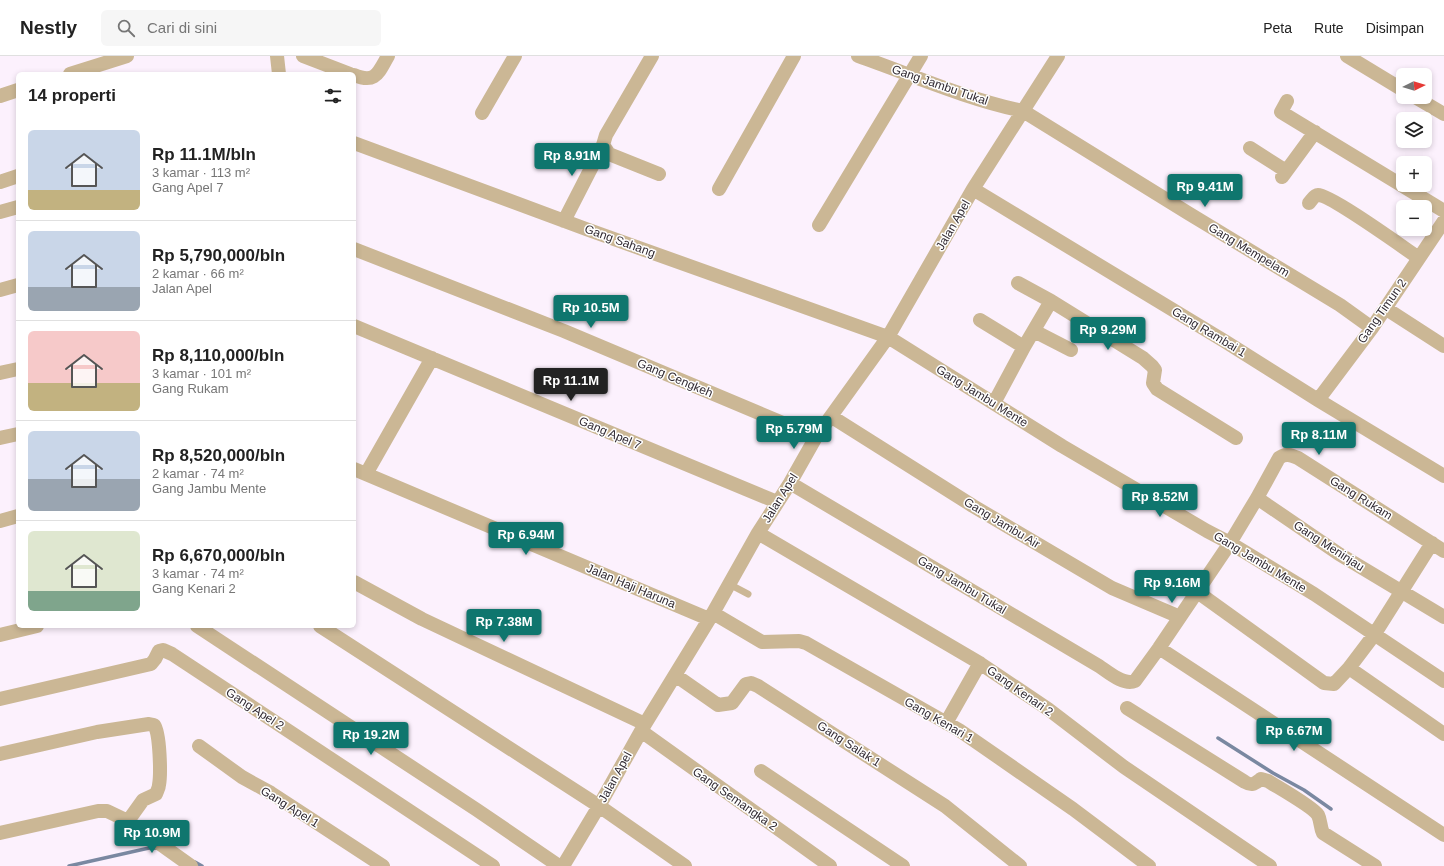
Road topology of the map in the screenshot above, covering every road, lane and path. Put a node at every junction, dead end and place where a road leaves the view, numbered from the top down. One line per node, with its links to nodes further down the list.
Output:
1 (127, 56): 12 (street)
2 (277, 56): 13 (street)
3 (303, 56): 14 (street)
4 (388, 56): 16 (street)
5 (515, 56): 23 (street)
6 (652, 56): 27 (street)
7 (794, 56): 32 (street)
8 (858, 56): 15 (street, Gang Jambu Tukal)
9 (921, 56): 15 (street)
10 (1058, 56): 22 (street, Jalan Apel)
11 (1347, 56): 17 (street)
12 (76, 72)
13 (279, 72)
14 (345, 72)
15 (910, 74): 22 (street, Gang Jambu Tukal); 40 (street)
16 (356, 76)
17 (1396, 86)
18 (16, 91): 19 (street)
19 (0, 96)
20 (1288, 101): 25 (street)
21 (1427, 104): 24 (street)
22 (1023, 111): 33 (street, Jalan Apel); 50 (street, Gang Mempelam)
23 (482, 113)
24 (1444, 114)
25 (1315, 132): 28 (street); 36 (street)
26 (356, 144): 38 (street, Gang Sahang)
27 (603, 145): 29 (street); 38 (street)
28 (1250, 148)
29 (659, 174)
30 (16, 177): 31 (street)
31 (0, 182)
32 (719, 189)
33 (973, 189): 52 (street, Jalan Apel); 59 (street, Gang Rambai 1)
34 (1309, 203): 42 (street)
35 (16, 208): 37 (street)
36 (1444, 211)
37 (0, 212)
38 (564, 221): 52 (street, Gang Sahang)
39 (1443, 224): 42 (street, Gang Timun 2)
40 (819, 225)
41 (356, 250): 63 (street, Gang Cengkeh)
42 (1419, 258): 47 (street, Gang Timun 2)
43 (1018, 283): 46 (street)
44 (16, 286): 45 (street)
45 (0, 290)
46 (1051, 301): 51 (street); 65 (street)
47 (1385, 308): 50 (street, Gang Timun 2); 53 (street)
48 (980, 320): 54 (street)
49 (356, 327): 56 (street, Gang Apel 7)
50 (1372, 328): 59 (street, Gang Timun 2)
51 (1034, 331): 54 (street); 55 (street)
52 (888, 337): 60 (street, Gang Jambu Mente); 61 (street, Jalan Apel)
53 (1444, 346)
54 (1024, 347): 60 (street)
55 (1070, 350)
56 (432, 358): 66 (street); 70 (street, Gang Apel 7)
57 (16, 369): 58 (street)
58 (0, 373)
59 (1318, 400): 67 (street, Gang Rambai 1)
60 (994, 403): 74 (street, Gang Jambu Mente)
61 (832, 417): 63 (street, Jalan Apel); 82 (street, Gang Jambu Air)
62 (16, 434): 64 (street)
63 (816, 437): 68 (street, Jalan Apel)
64 (0, 438)
65 (1236, 438)
66 (360, 471): 81 (street, Jalan Haji Haruna)
67 (1444, 476)
68 (790, 483): 70 (street, Jalan Apel); 93 (street, Gang Jambu Tukal)
69 (1257, 498): 74 (street, Gang Rukam); 75 (street, Gang Rukam); 79 (street, Gang Meninjau)
70 (777, 502): 73 (street, Jalan Apel)
71 (16, 517): 72 (street)
72 (0, 521)
73 (758, 533): 77 (street, Jalan Apel); 90 (street, Gang Kenari 2)
74 (1230, 543): 78 (street, Gang Rukam); 87 (street, Gang Jambu Mente)
75 (1438, 547): 79 (street)
76 (356, 583): 98 (street, Gang Semangka 2)
77 (729, 584): 80 (lane); 81 (street, Jalan Apel)
78 (1196, 591): 82 (street, Gang Rukam); 91 (street)
79 (1403, 591): 83 (street, Gang Meninjau); 87 (street)
80 (748, 594)
81 (711, 616): 92 (street, Jalan Apel); 97 (street, Gang Kenari 1)
82 (1180, 617): 89 (street, Gang Rukam)
83 (1444, 617)
84 (29, 628): 88 (street)
85 (200, 628): 110 (street)
86 (323, 628): 103 (street)
87 (1374, 634): 91 (street); 94 (street, Gang Jambu Mente)
88 (0, 635)
89 (1159, 648): 93 (street, Gang Rukam); 106 (street)
90 (980, 663): 97 (street); 117 (street, Gang Kenari 2)
91 (1350, 668): 99 (street)
92 (675, 675): 98 (street, Jalan Apel); 115 (street, Gang Salak 1)
93 (1135, 681)
94 (1444, 681)
95 (0, 699): 109 (street, Gang Apel 2)
96 (1127, 708): 118 (street)
97 (946, 723): 116 (street, Gang Kenari 1)
98 (643, 728): 103 (street, Jalan Apel); 113 (street, Gang Semangka 2)
99 (1444, 734)
100 (199, 746): 108 (street, Gang Apel 1)
101 (0, 754): 104 (street)
102 (761, 771): 114 (street)
103 (599, 806): 111 (street, Jalan Apel); 112 (street)
104 (131, 816): 105 (street); 107 (street)
105 (0, 832)
106 (1444, 835)
107 (191, 866)
108 (383, 866)
109 (493, 866)
110 (559, 866)
111 (563, 866)
112 (685, 866)
113 (830, 866)
114 (904, 866)
115 (1020, 866)
116 (1149, 866)
117 (1270, 866)
118 (1375, 866)

